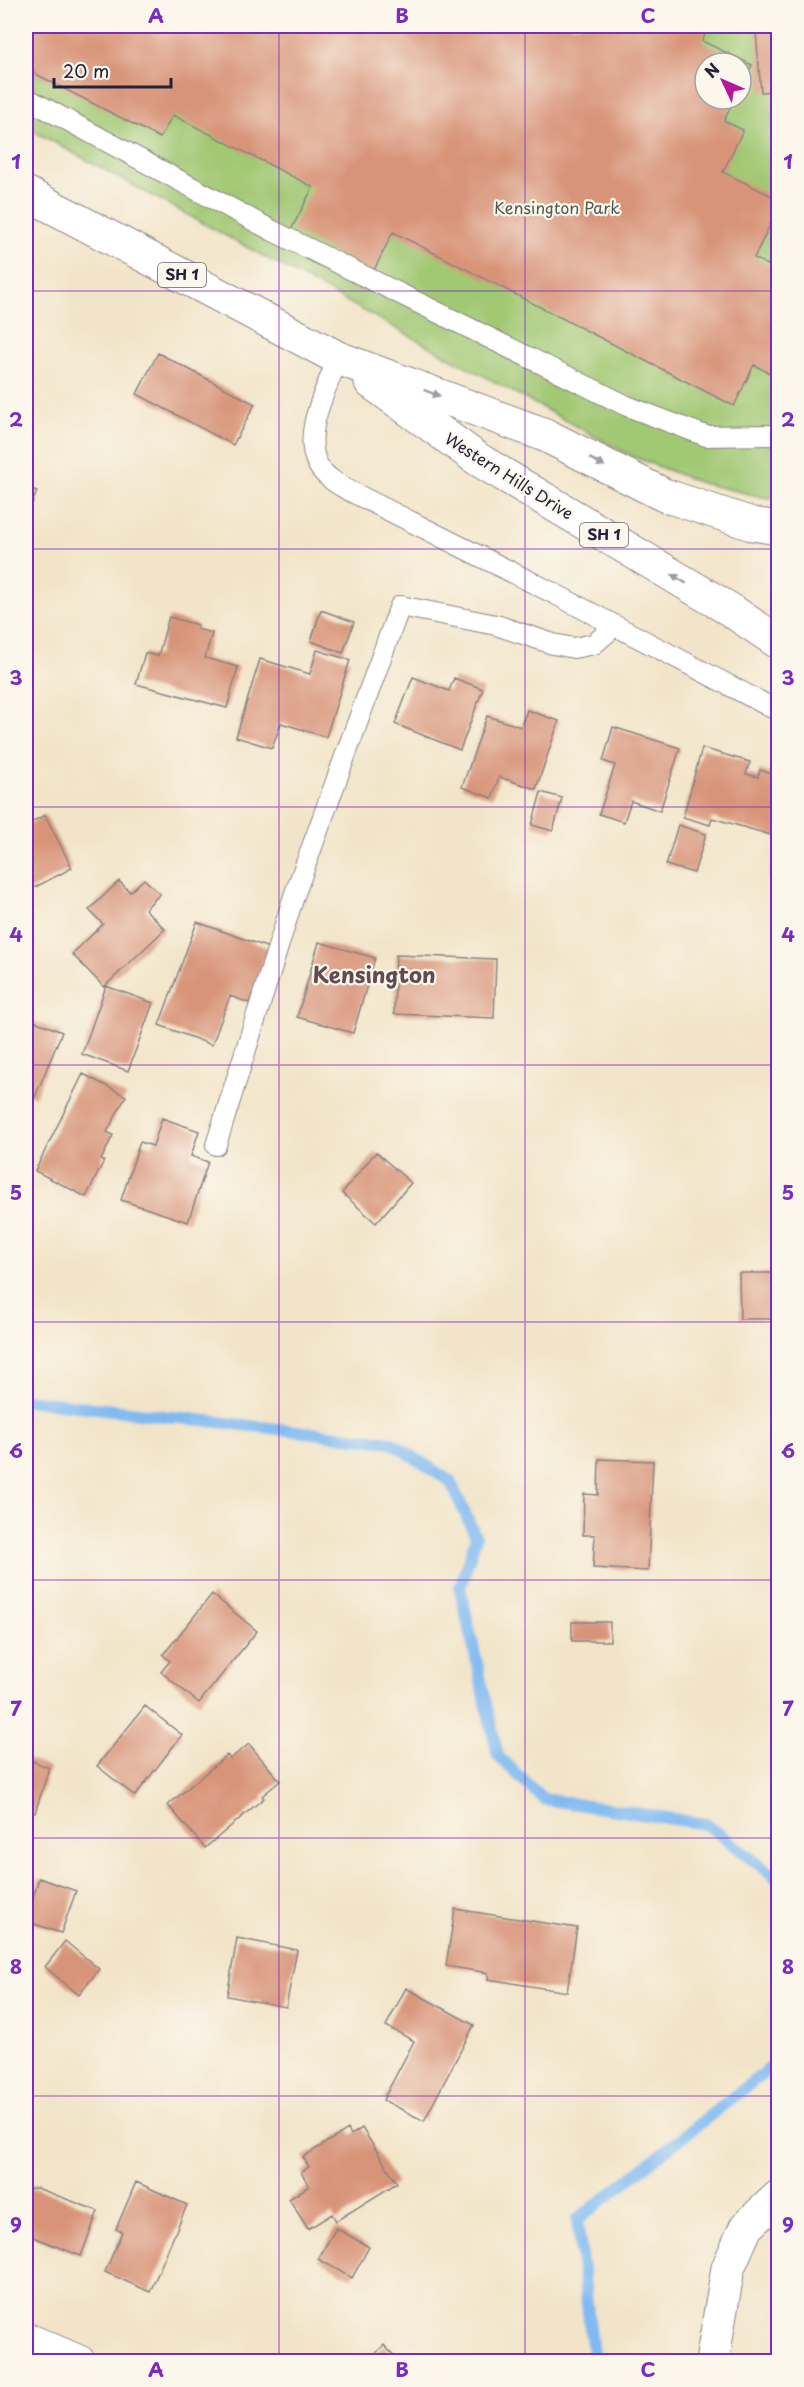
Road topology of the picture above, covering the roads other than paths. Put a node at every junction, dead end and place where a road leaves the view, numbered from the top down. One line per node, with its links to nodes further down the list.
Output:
1 (26, 98): 4 (lane)
2 (26, 193): 3 (main road, Western Hills Drive / SH 1)
3 (338, 358): 5 (main road, Western Hills Drive / SH 1, one-way to 5); 6 (main road, Western Hills Drive / SH 1, one-way to 3); 8 (lane)
4 (778, 435)
5 (778, 528)
6 (729, 609): 7 (main road, SH 1); 9 (main road, Western Hills Drive / SH 1)
7 (778, 621)
8 (615, 626): 10 (lane); 11 (lane)
9 (778, 642)
10 (778, 711)
11 (216, 1145)
12 (778, 2198): 15 (main road)
13 (26, 2339): 14 (main road)
14 (79, 2361)
15 (712, 2361)

